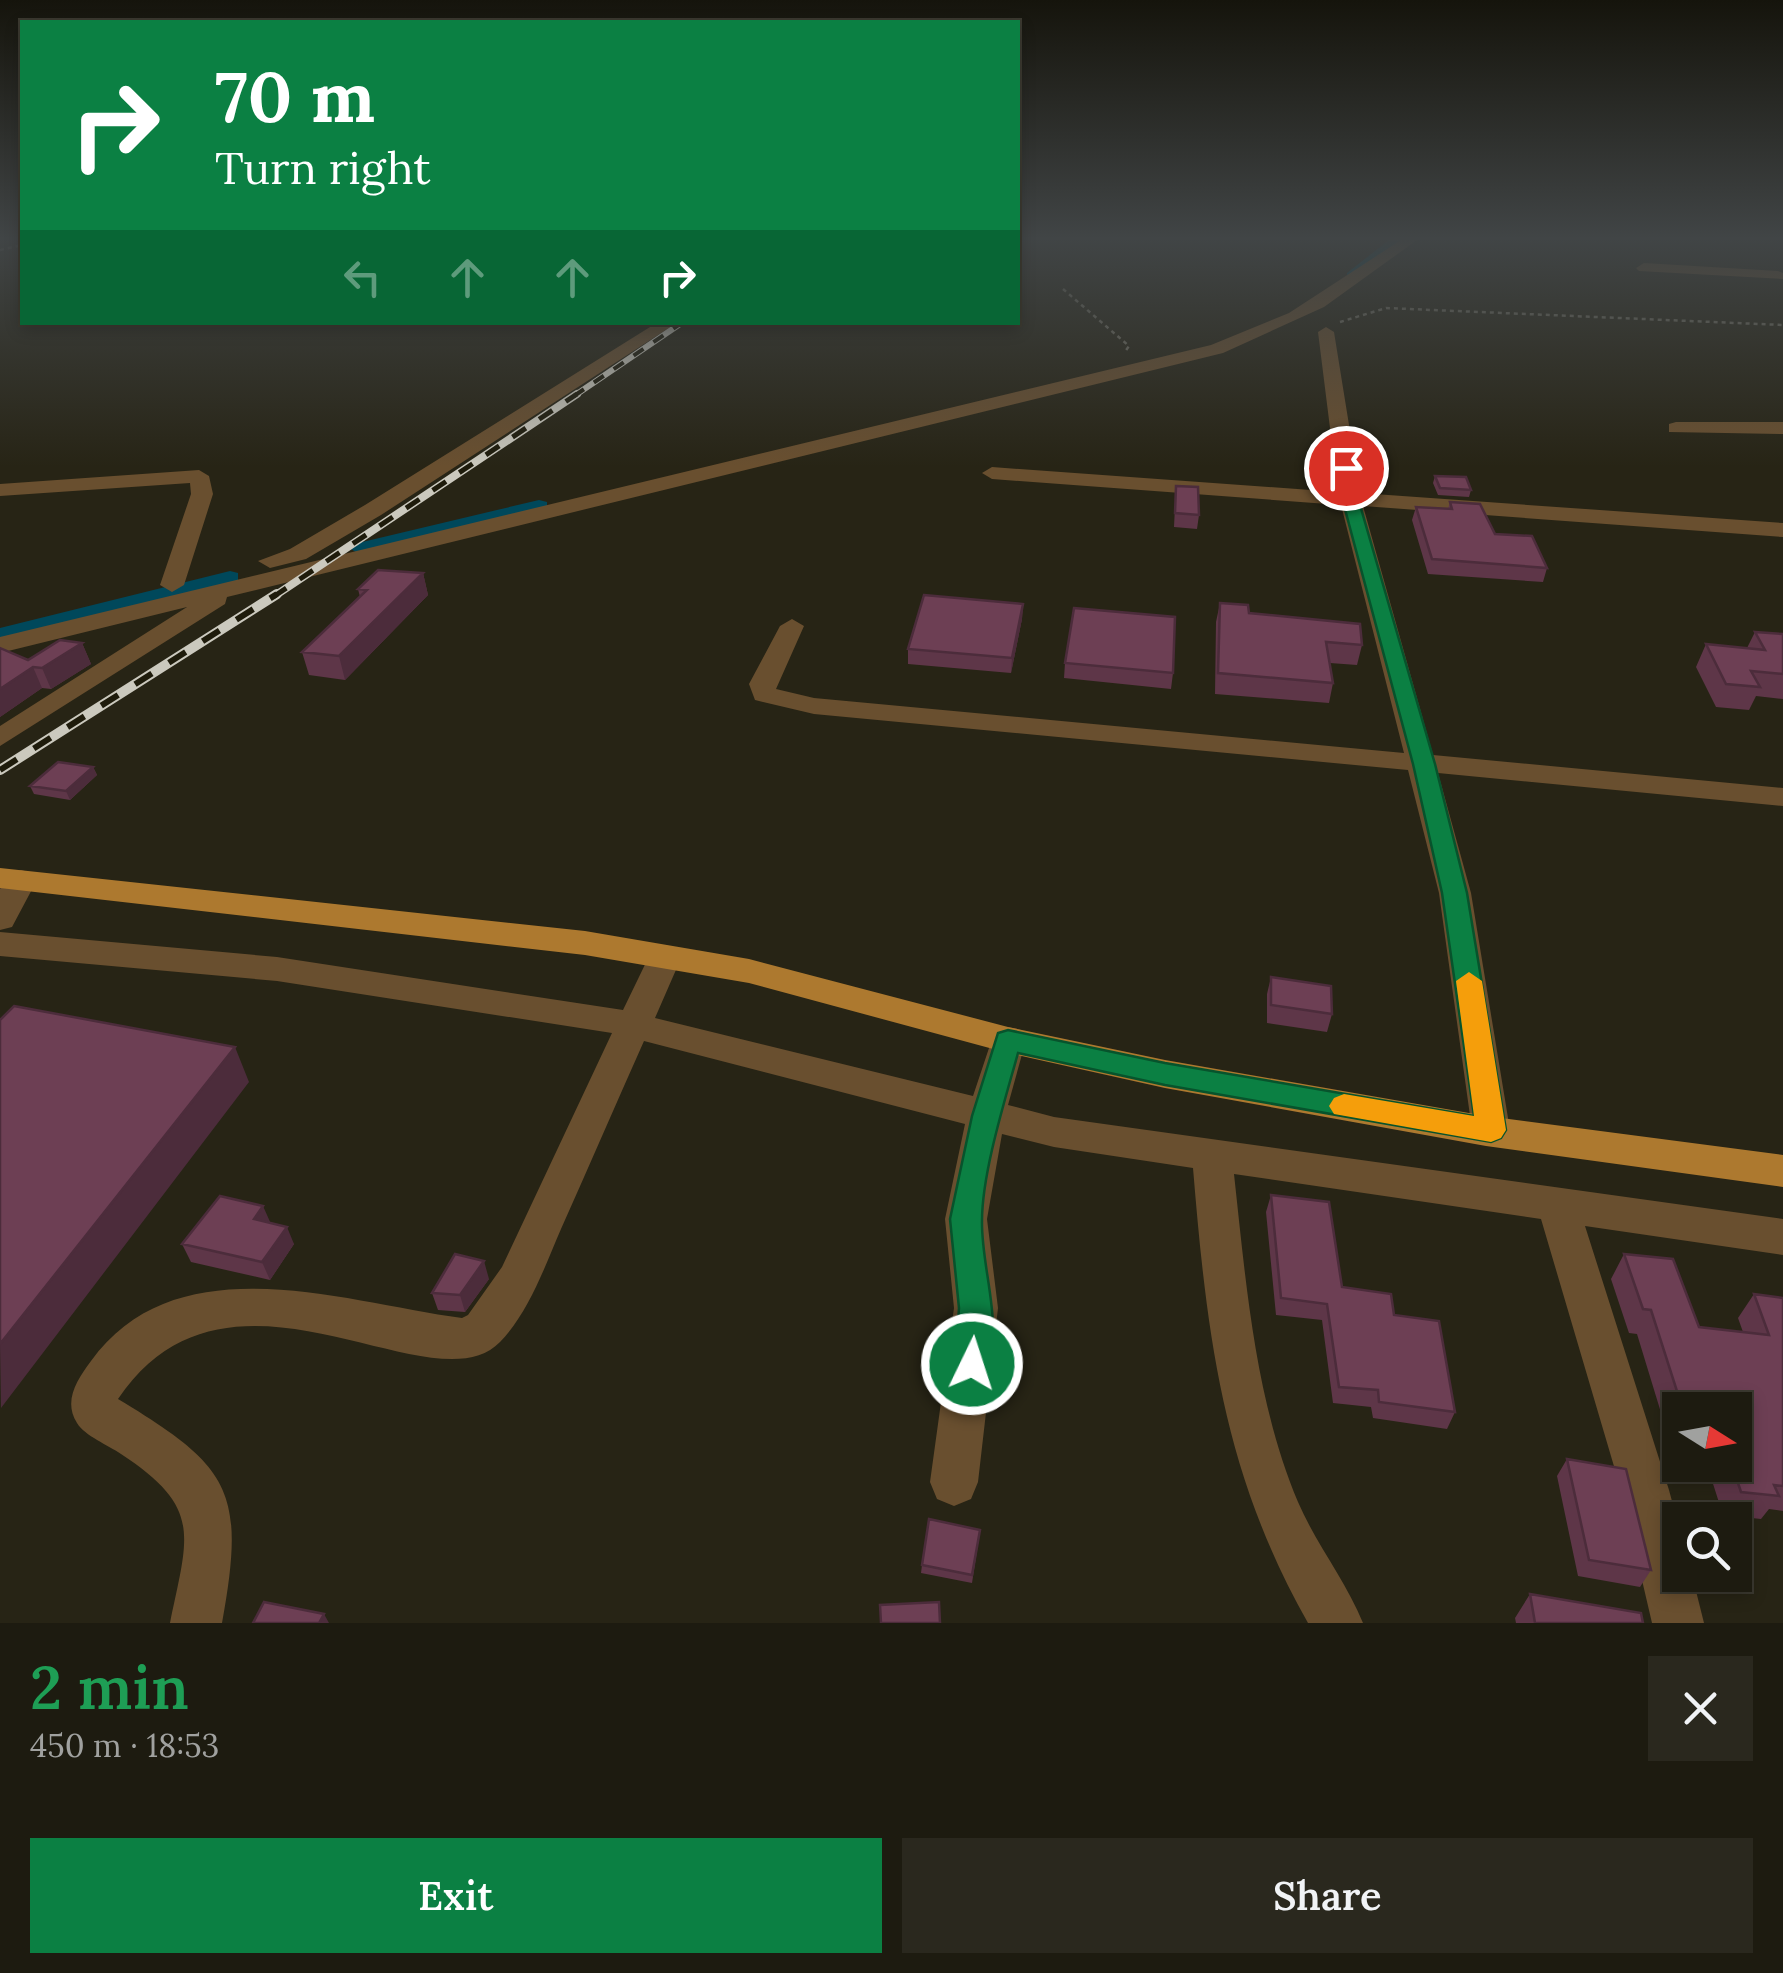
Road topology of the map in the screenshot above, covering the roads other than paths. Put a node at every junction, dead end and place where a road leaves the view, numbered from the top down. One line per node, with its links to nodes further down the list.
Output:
1 (1300, 316): 12 (street)
2 (665, 325): 10 (street)
3 (1326, 332): 8 (street)
4 (1676, 428): 5 (street)
5 (1783, 428)
6 (992, 474): 8 (street)
7 (0, 490): 11 (street)
8 (1350, 498): 9 (street); 17 (street)
9 (1783, 530)
10 (270, 561): 11 (street); 12 (street)
11 (172, 585): 13 (street)
12 (233, 588): 15 (street); 16 (street)
13 (0, 626)
14 (792, 626): 17 (street)
15 (0, 645)
16 (0, 738)
17 (1424, 764): 18 (street); 26 (street)
18 (1783, 797)
19 (10, 879): 20 (street); 22 (main road)
20 (0, 920)
21 (0, 944): 23 (street)
22 (664, 956): 23 (street); 24 (main road)
23 (632, 1026): 25 (street); 32 (street)
24 (1008, 1040): 25 (street); 26 (main road)
25 (986, 1116): 27 (street); 31 (street)
26 (1491, 1130): 28 (main road)
27 (1212, 1154): 29 (street); 33 (street)
28 (1783, 1171)
29 (1557, 1202): 30 (street); 34 (street)
30 (1783, 1237)
31 (954, 1482)
32 (196, 1623)
33 (1336, 1623)
34 (1678, 1623)

